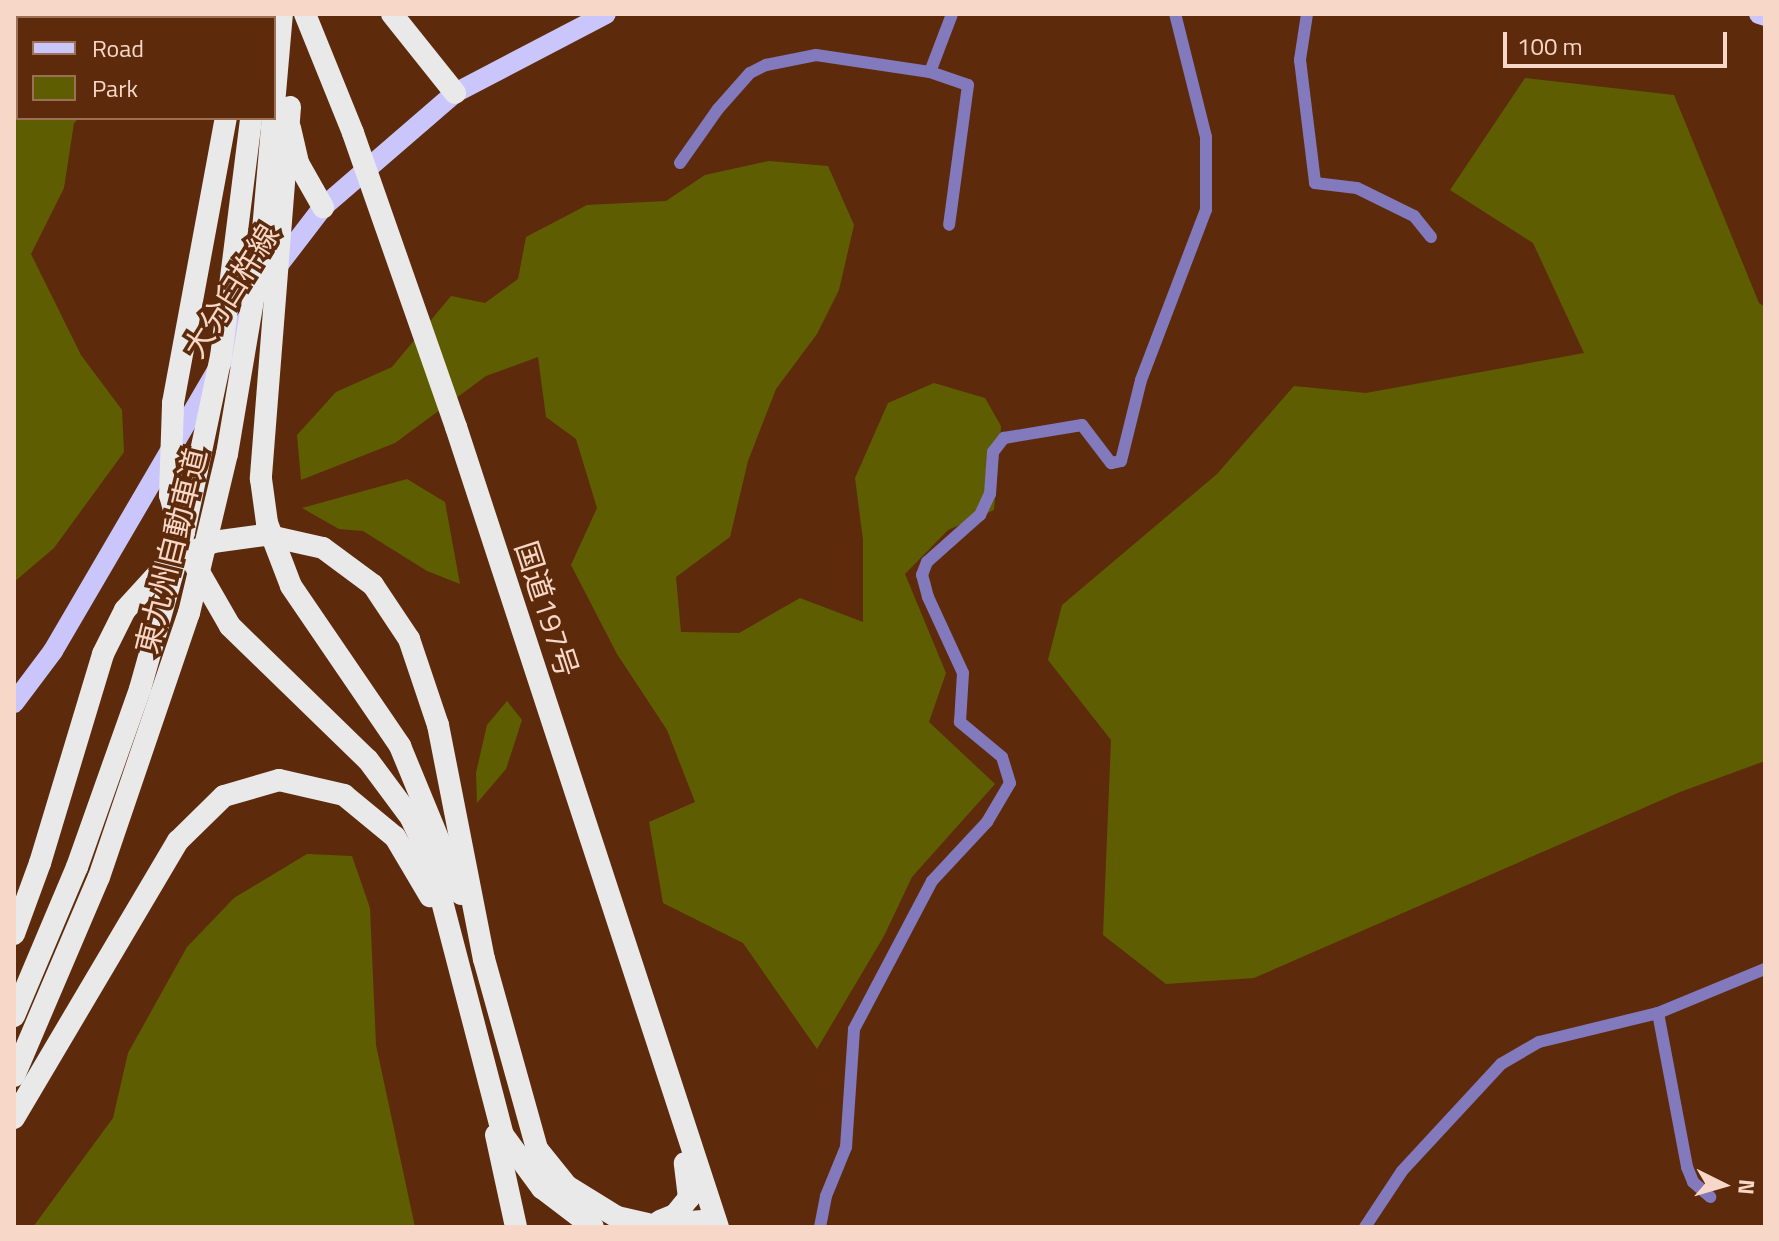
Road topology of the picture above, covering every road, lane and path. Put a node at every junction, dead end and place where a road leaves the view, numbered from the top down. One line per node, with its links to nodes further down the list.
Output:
1 (285, 14): 13 (highway, 東九州自動車道, bridge); 24 (highway, bridge)
2 (305, 14): 23 (highway, 国道197号, bridge)
3 (392, 14): 12 (highway)
4 (952, 14): 11 (street)
5 (1175, 14): 37 (street)
6 (1307, 14): 20 (street)
7 (1759, 14): 9 (main road)
8 (600, 15): 12 (main road, 大分臼杵線)
9 (1765, 16)
10 (276, 68): 18 (highway)
11 (930, 72): 17 (street); 19 (street)
12 (455, 93): 18 (main road, 大分臼杵線)
13 (276, 104)
14 (226, 120): 25 (highway, bridge)
15 (251, 120): 28 (highway, 東九州自動車道, bridge)
16 (274, 120): 29 (highway, 東九州自動車道, bridge)
17 (680, 163)
18 (323, 207): 21 (main road, 大分臼杵線)
19 (949, 225)
20 (1431, 237)
21 (14, 703)
22 (14, 934): 24 (highway, bridge)
23 (629, 955): 33 (highway); 34 (highway, 国道197号)
24 (484, 959): 33 (highway)
25 (455, 965): 30 (highway); 31 (highway)
26 (1765, 969): 27 (street)
27 (1658, 1013): 32 (street); 38 (street)
28 (14, 1016)
29 (14, 1076)
30 (492, 1105): 35 (highway); 36 (highway)
31 (14, 1118)
32 (1710, 1197)
33 (635, 1223): 34 (highway)
34 (713, 1225)
35 (516, 1227)
36 (593, 1227)
37 (820, 1227)
38 (1365, 1227)

